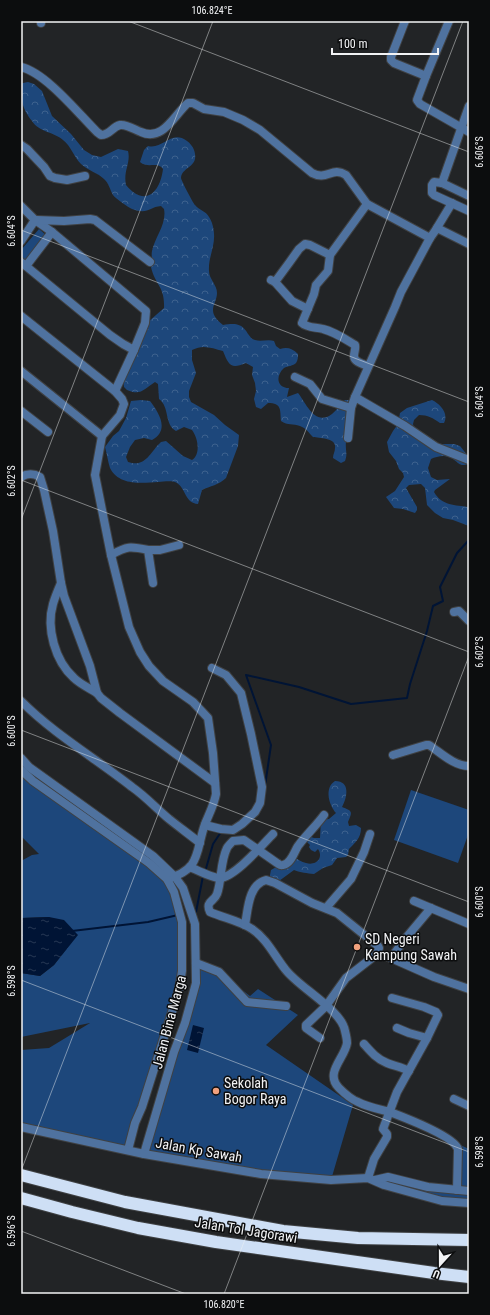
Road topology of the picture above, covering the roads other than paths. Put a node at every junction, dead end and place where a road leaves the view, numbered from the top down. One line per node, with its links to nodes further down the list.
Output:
1 (405, 21): 4 (street)
2 (449, 21): 4 (street)
3 (21, 67): 14 (street)
4 (426, 76): 6 (street)
5 (469, 106): 6 (street)
6 (461, 128): 7 (street); 10 (street)
7 (469, 132)
8 (21, 145): 9 (street)
9 (85, 176)
10 (442, 183): 11 (street); 12 (street)
11 (469, 196)
12 (452, 203): 15 (street); 17 (street)
13 (21, 204): 16 (street)
14 (367, 204): 19 (street); 22 (street)
15 (469, 211)
16 (35, 220): 18 (street); 20 (street); 23 (street)
17 (437, 228): 19 (street); 21 (street)
18 (52, 232): 24 (street); 27 (street)
19 (430, 238): 28 (street)
20 (21, 241)
21 (469, 244)
22 (330, 255): 25 (street); 25 (street)
23 (150, 262)
24 (24, 264): 27 (street)
25 (308, 309): 28 (street)
26 (21, 316): 31 (street)
27 (134, 350): 31 (street)
28 (368, 366): 32 (street)
29 (21, 371): 36 (street)
30 (295, 377): 33 (street)
31 (115, 391): 36 (street)
32 (355, 397): 33 (street); 38 (street)
33 (351, 408): 37 (street)
34 (21, 411): 35 (street)
35 (48, 432)
36 (102, 436): 42 (street)
37 (348, 438)
38 (469, 460)
39 (21, 477): 43 (street)
40 (179, 545): 41 (street)
41 (148, 550): 42 (street); 44 (street)
42 (110, 555): 54 (street)
43 (61, 583): 48 (street); 48 (street)
44 (153, 583)
45 (454, 612): 46 (street)
46 (469, 621)
47 (212, 668): 56 (street)
48 (97, 693): 54 (street)
49 (21, 701): 59 (street)
50 (393, 755): 52 (street)
51 (21, 758): 62 (street, Jalan Bina Marga)
52 (469, 766)
53 (21, 770): 62 (street, Jalan Bina Marga)
54 (215, 783): 56 (street)
55 (324, 815): 60 (street)
56 (205, 825): 59 (street)
57 (273, 834): 60 (street)
58 (370, 834): 65 (street)
59 (200, 843): 61 (street)
60 (258, 850): 63 (street); 63 (street)
61 (190, 867): 62 (street); 63 (street)
62 (171, 878): 69 (street); 70 (street, Jalan Bina Marga)
63 (220, 878): 68 (street)
64 (414, 902): 66 (street)
65 (326, 908): 68 (street); 71 (street)
66 (431, 908): 67 (street); 72 (street)
67 (469, 924)
68 (245, 925): 77 (street)
69 (182, 926): 70 (street); 87 (street)
70 (195, 928): 73 (street, Jalan Bina Marga)
71 (377, 954): 72 (street); 77 (street)
72 (391, 958): 74 (street)
73 (196, 963): 76 (street); 88 (street, Jalan Bina Marga)
74 (469, 989)
75 (392, 998): 80 (street)
76 (286, 1006)
77 (326, 1006): 79 (street); 85 (street)
78 (397, 1028): 80 (street)
79 (320, 1038)
80 (427, 1038): 82 (street)
81 (364, 1044): 82 (street)
82 (409, 1070): 85 (street)
83 (454, 1099): 84 (street)
84 (469, 1106)
85 (388, 1112): 90 (street); 91 (street)
86 (21, 1127): 87 (street, Jalan Kp Sawah)
87 (128, 1150): 88 (street, Jalan Kp Sawah)
88 (144, 1154): 90 (street, Jalan Kp Sawah)
89 (21, 1175): 95 (highway, Jalan Tol Jagorawi)
90 (372, 1179): 91 (street, Jalan Kp Sawah); 94 (street, Jalan Kp Sawah)
91 (457, 1190): 92 (street, Jalan Kp Sawah)
92 (469, 1191)
93 (21, 1198): 96 (highway, Jalan Tol Jagorawi)
94 (469, 1203)
95 (469, 1240)
96 (469, 1277)

